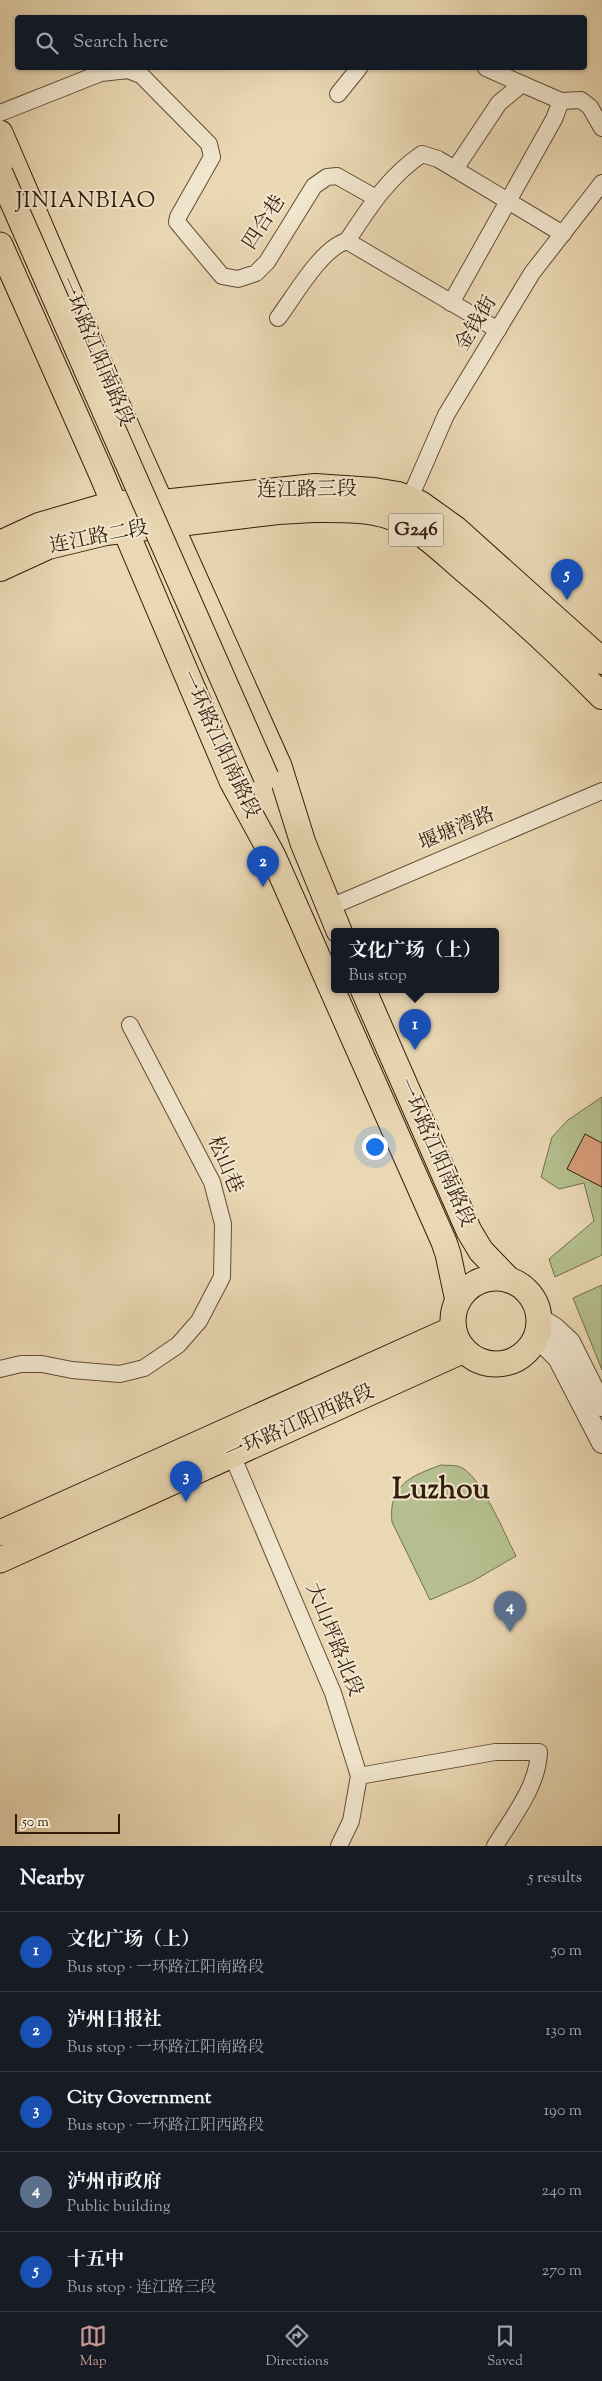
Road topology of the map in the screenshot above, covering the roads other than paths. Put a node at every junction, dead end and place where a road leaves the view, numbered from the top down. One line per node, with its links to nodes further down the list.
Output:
1 (357, 70): 4 (street)
2 (490, 70): 3 (street)
3 (522, 84): 5 (street); 9 (street)
4 (338, 94)
5 (562, 101): 7 (street); 13 (street)
6 (0, 113): 12 (street, 四合巷)
7 (602, 128)
8 (0, 133): 21 (main road, 一环路江阳南路段)
9 (455, 169): 12 (street); 13 (street)
10 (0, 173): 33 (main road, bridge)
11 (602, 183): 15 (street, 金钱街)
12 (376, 198): 16 (street)
13 (509, 201): 15 (street); 18 (street)
14 (0, 206): 33 (main road)
15 (563, 234): 20 (street, 金钱街)
16 (347, 241): 18 (street); 19 (street)
17 (0, 245): 22 (main road, 一环路江阳南路段)
18 (451, 303): 20 (street)
19 (278, 318)
20 (498, 330): 23 (street, 金钱街)
21 (117, 403): 22 (main road); 25 (main road, 一环路江阳南路段)
22 (79, 424): 24 (main road, 一环路江阳南路段)
23 (409, 500): 25 (highway, 连江路三段 / G246); 31 (highway, 连江路三段 / G246)
24 (114, 504): 25 (highway, 连江路二段 / G246); 26 (main road, 一环路江阳南路段); 27 (highway, 连江路二段 / G246)
25 (167, 514): 26 (highway, 连江路二段 / G246); 29 (main road, 一环路江阳南路段); 32 (highway, 连江路三段 / G246)
26 (125, 529): 28 (highway, 连江路二段 / G246); 30 (main road, 一环路江阳南路段)
27 (0, 544)
28 (0, 568)
29 (193, 570): 30 (main road); 35 (main road, 一环路江阳南路段)
30 (152, 595): 36 (main road, 一环路江阳南路段)
31 (602, 662)
32 (602, 696)
33 (258, 779): 35 (main road); 36 (main road)
34 (602, 790): 37 (street, 堰塘湾路)
35 (303, 843): 37 (main road, 一环路江阳南路段)
36 (273, 856): 39 (main road, 一环路江阳南路段)
37 (328, 908): 38 (main road, 一环路江阳南路段)
38 (337, 928)
39 (331, 987)
40 (334, 993): 44 (main road, 一环路江阳南路段)
41 (365, 993): 43 (main road, 一环路江阳南路段)
42 (130, 1025): 47 (street, 松山巷)
43 (510, 1280): 44 (main road); 45 (main road)
44 (458, 1302): 46 (main road)
45 (537, 1329): 46 (main road); 48 (street); 49 (street)
46 (458, 1339): 50 (main road, 一环路江阳西路段); 51 (main road, 一环路江阳西路段)
47 (0, 1369)
48 (602, 1406)
49 (602, 1443)
50 (232, 1455): 52 (main road, 一环路江阳西路段); 53 (street, 大山坪路北段)
51 (0, 1533)
52 (0, 1560)
53 (359, 1776): 54 (street, 大山坪路北段); 55 (street)
54 (339, 1846)
55 (495, 1846)

